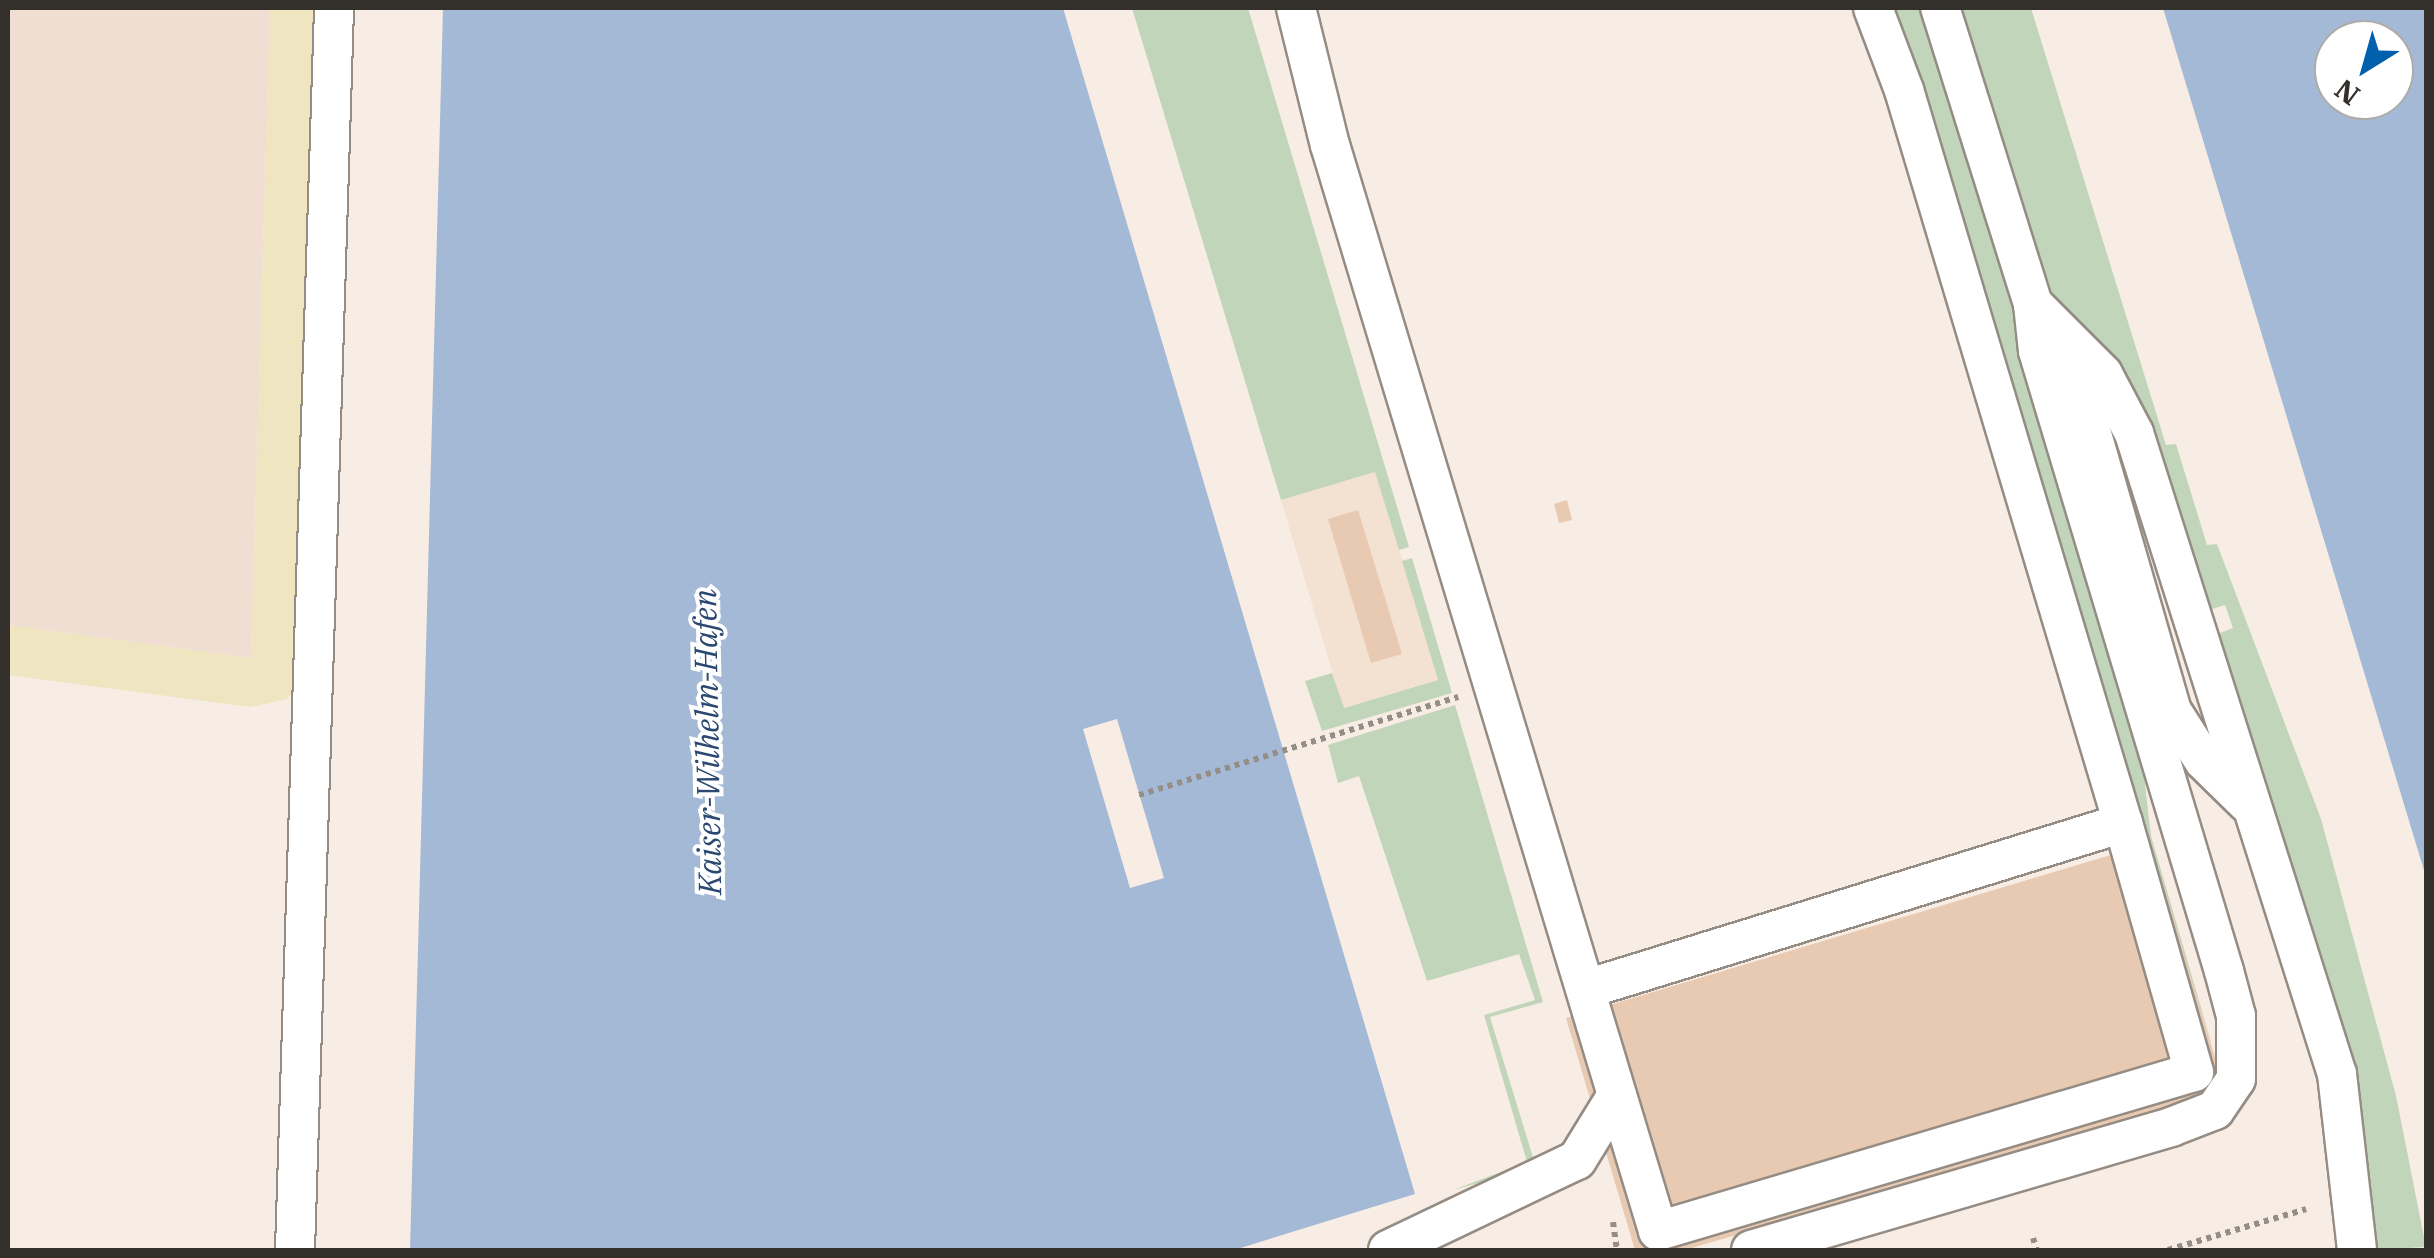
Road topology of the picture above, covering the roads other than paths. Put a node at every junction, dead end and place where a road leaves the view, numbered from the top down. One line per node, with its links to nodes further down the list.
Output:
1 (334, 8): 10 (lane)
2 (1296, 8): 7 (lane)
3 (1873, 8): 6 (lane)
4 (1940, 8): 5 (lane)
5 (2032, 304): 12 (lane); 13 (lane)
6 (2123, 823): 7 (lane); 9 (lane)
7 (1586, 989): 8 (lane)
8 (1617, 1095): 9 (lane); 11 (lane)
9 (1663, 1241)
10 (295, 1250)
11 (1388, 1250)
12 (1751, 1250)
13 (2357, 1250)

